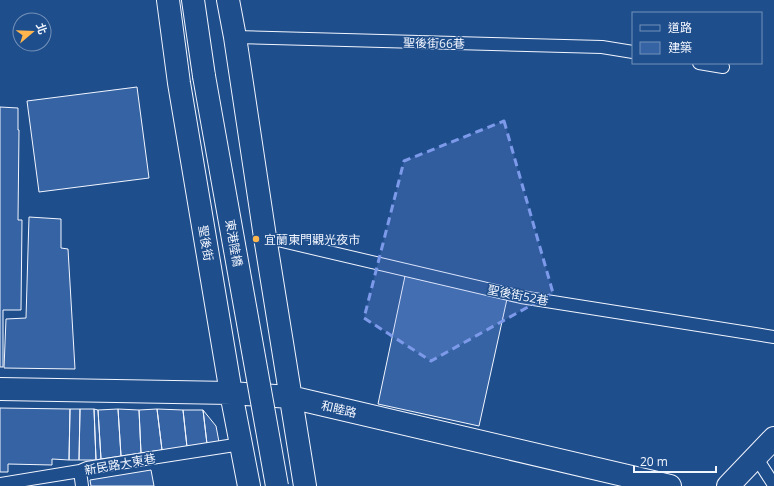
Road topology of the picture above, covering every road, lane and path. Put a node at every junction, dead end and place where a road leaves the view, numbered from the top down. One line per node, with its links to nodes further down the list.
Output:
1 (168, 0): 11 (street, 聖後街)
2 (193, 0): 21 (street, 東港陸橋, bridge)
3 (228, 0): 4 (street)
4 (235, 38): 5 (lane, 聖後街66巷); 8 (street)
5 (632, 52)
6 (705, 64): 7 (lane)
7 (723, 67)
8 (265, 237): 9 (lane, 聖後街52巷); 12 (street)
9 (774, 337)
10 (0, 389): 11 (street, 和睦路)
11 (231, 393): 12 (street, 和睦路); 14 (street, 聖後街)
12 (290, 397): 22 (street); 23 (street, 和睦路)
13 (774, 438): 15 (street)
14 (241, 444): 16 (lane, 新民路大東巷); 20 (street, 聖後街)
15 (756, 457): 18 (lane); 24 (street)
16 (80, 471): 17 (lane, 新民路大東巷); 19 (lane)
17 (0, 484)
18 (774, 485)
19 (82, 486)
20 (249, 486)
21 (276, 486)
22 (305, 486)
23 (670, 486)
24 (728, 486)

